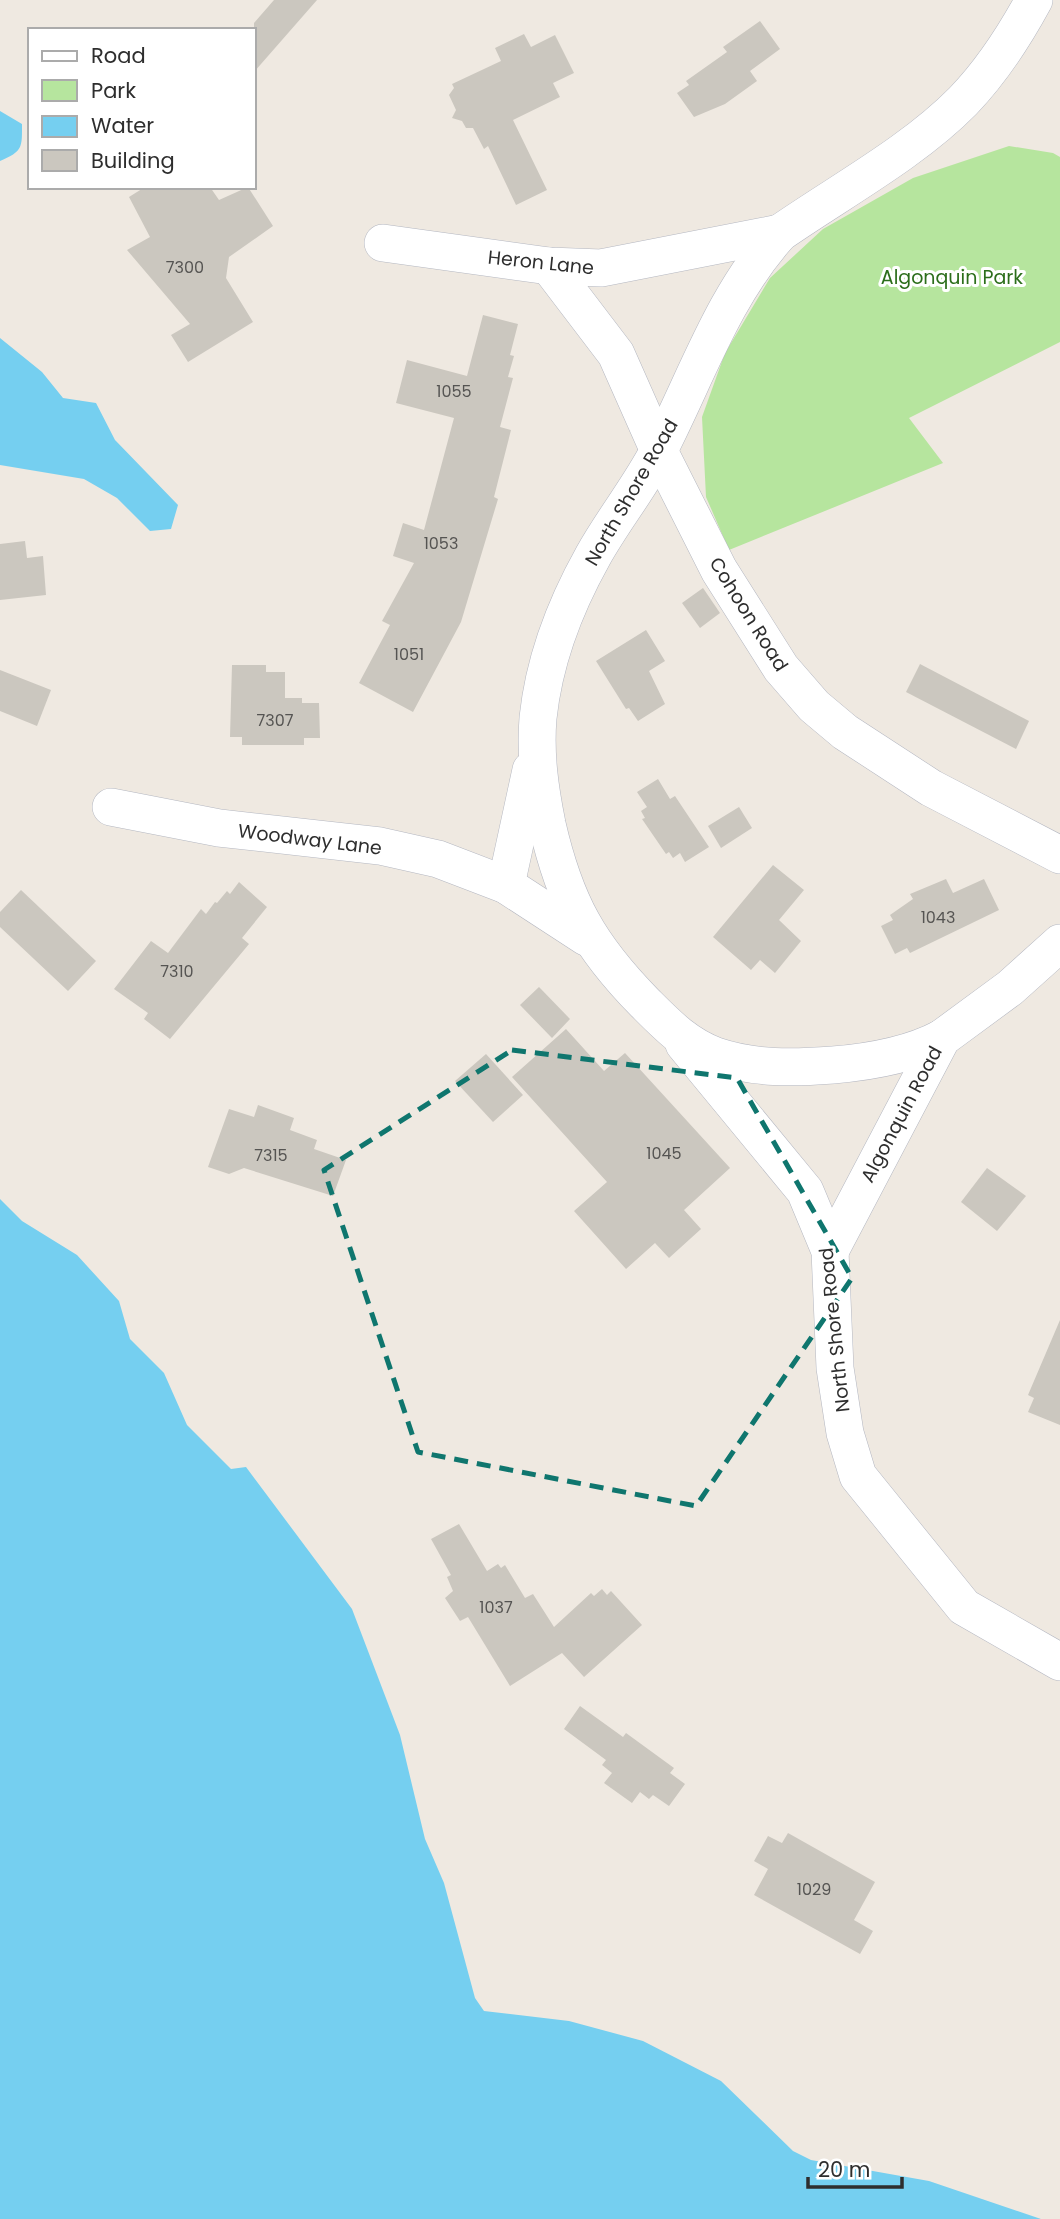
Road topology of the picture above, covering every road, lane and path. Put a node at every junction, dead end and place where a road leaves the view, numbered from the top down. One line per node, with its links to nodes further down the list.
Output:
1 (1034, 0): 2 (street, North Shore Road)
2 (780, 233): 4 (street, Heron Lane); 5 (street, North Shore Road)
3 (383, 243): 4 (street, Heron Lane)
4 (550, 266): 5 (street, Cohoon Road)
5 (659, 452): 6 (street, North Shore Road); 8 (street, Cohoon Road)
6 (537, 754): 9 (street); 10 (street, North Shore Road)
7 (111, 807): 9 (street, Woodway Lane)
8 (1060, 855)
9 (506, 885): 10 (street, Woodway Lane)
10 (592, 941): 12 (street, North Shore Road)
11 (1060, 943): 13 (street, Algonquin Road)
12 (677, 1037): 13 (street, North Shore Road); 14 (street, North Shore Road)
13 (942, 1038): 14 (street, Algonquin Road)
14 (830, 1251): 15 (street, North Shore Road)
15 (1060, 1662)

